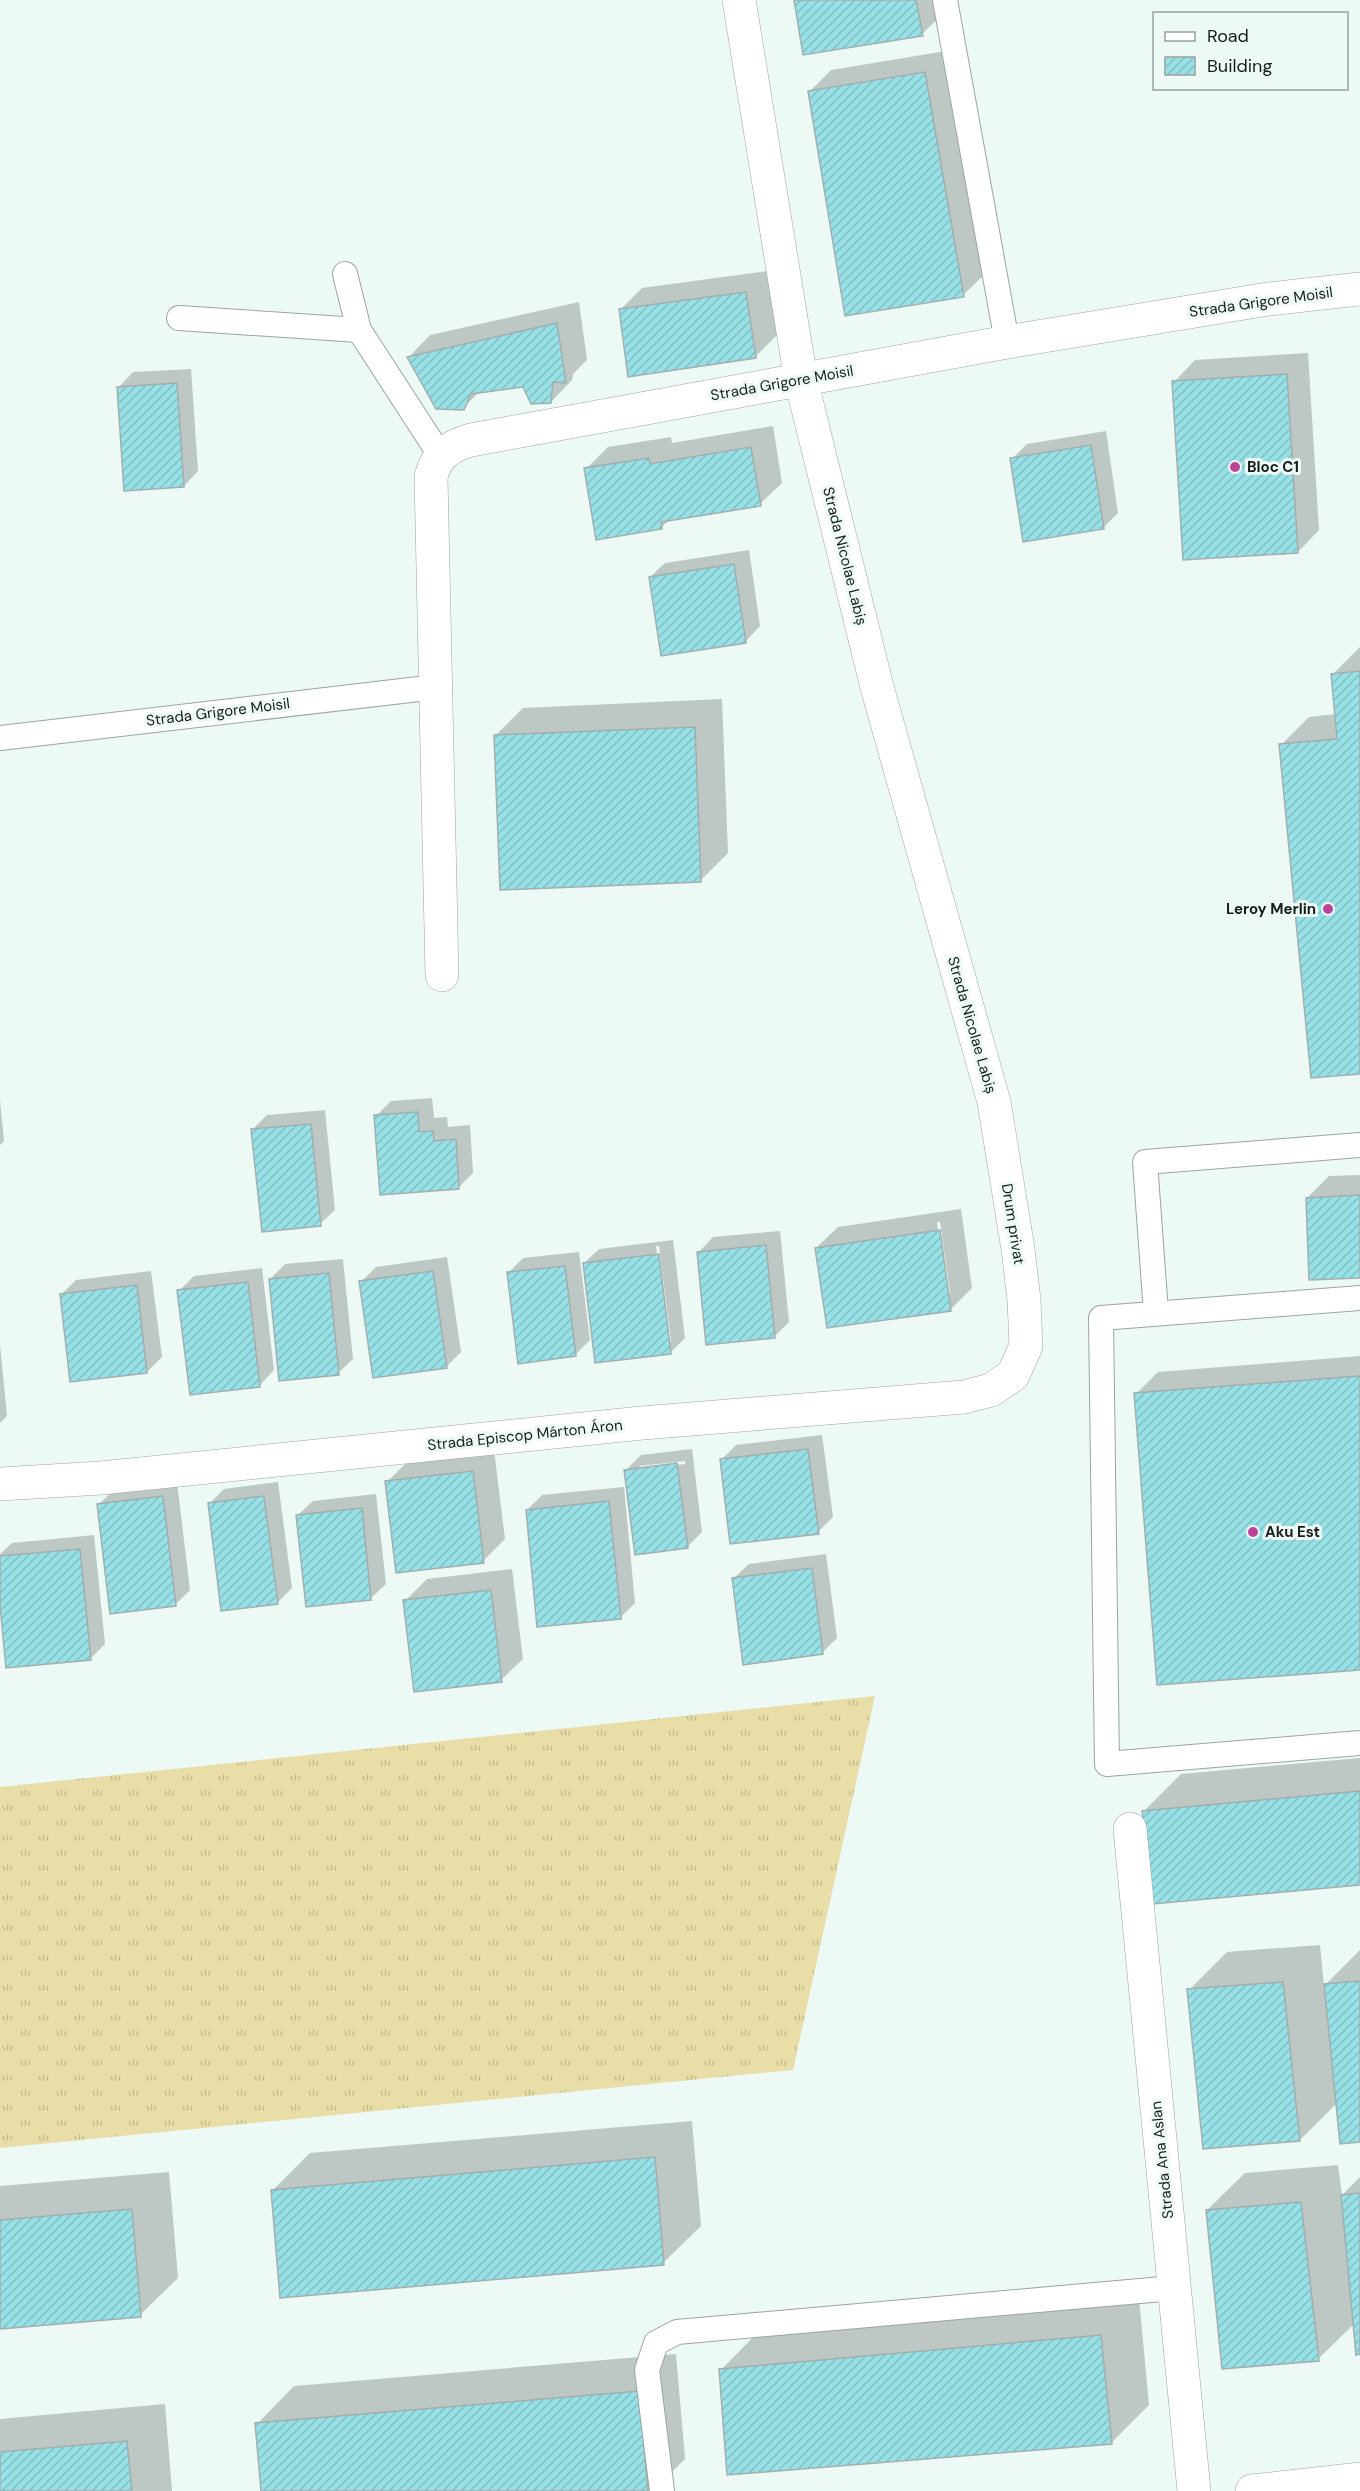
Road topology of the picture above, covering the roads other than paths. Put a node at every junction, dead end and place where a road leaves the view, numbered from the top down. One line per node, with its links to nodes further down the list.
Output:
1 (739, 0): 8 (street, Strada Nicolae Labiș)
2 (945, 0): 7 (lane)
3 (345, 274): 6 (lane)
4 (1360, 289): 7 (street, Strada Grigore Moisil)
5 (179, 318): 6 (lane)
6 (359, 330): 9 (lane)
7 (1007, 342): 8 (street, Strada Grigore Moisil)
8 (801, 380): 9 (street, Strada Grigore Moisil); 13 (street, Strada Nicolae Labiș)
9 (440, 455): 10 (street)
10 (436, 687): 11 (lane, Strada Grigore Moisil); 12 (street)
11 (0, 738)
12 (442, 975)
13 (994, 1102): 17 (street, Drum privat)
14 (1360, 1145): 16 (lane)
15 (1360, 1298): 16 (lane)
16 (1156, 1313): 19 (lane)
17 (1026, 1346): 18 (street, Strada Episcop Márton Áron)
18 (0, 1484)
19 (1360, 1743)
20 (1130, 1829): 21 (street, Strada Ana Aslan)
21 (1174, 2288): 23 (lane); 24 (street, Strada Ana Aslan)
22 (1360, 2479): 25 (street)
23 (662, 2491)
24 (1194, 2491)
25 (1252, 2491)

